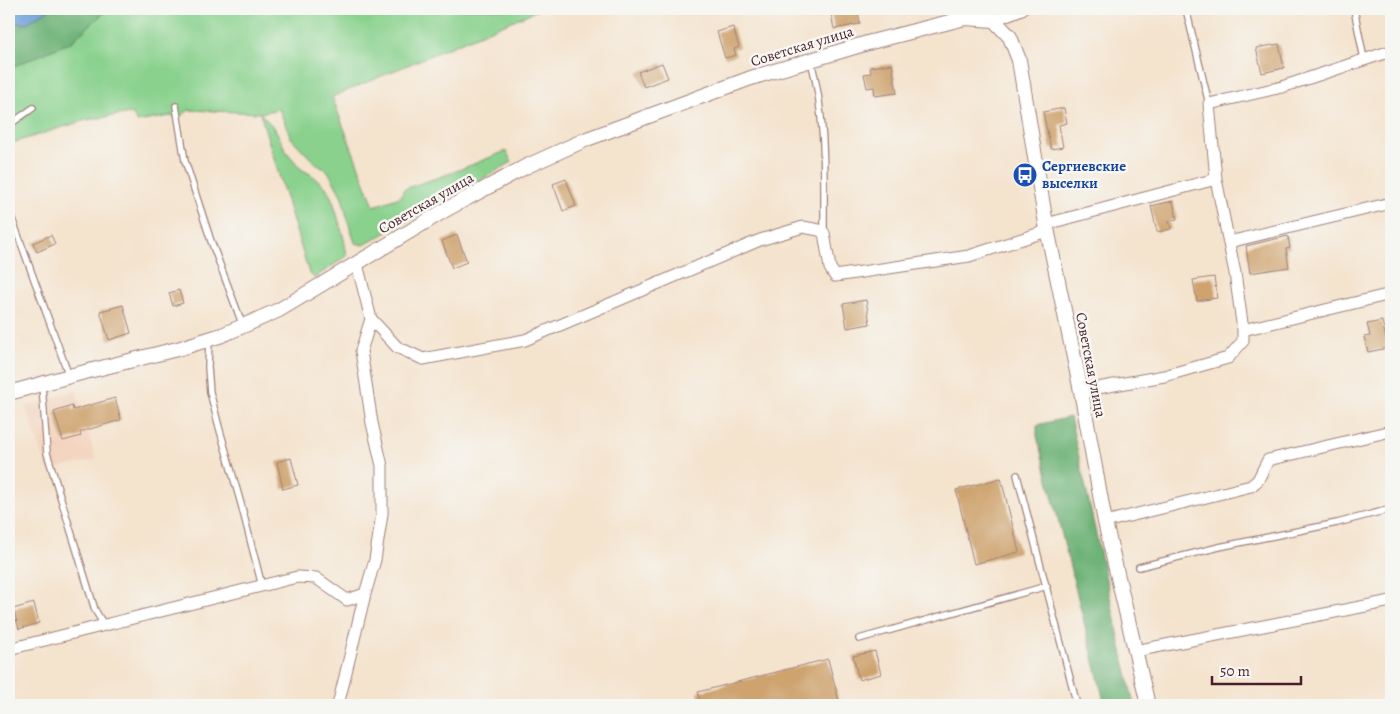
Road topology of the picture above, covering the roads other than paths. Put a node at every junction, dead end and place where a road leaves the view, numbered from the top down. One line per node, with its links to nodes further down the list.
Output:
1 (1022, 9): 4 (street)
2 (1186, 9): 8 (lane)
3 (1354, 9): 6 (lane)
4 (994, 20): 7 (street, Советская улица); 15 (street, Советская улица)
5 (1391, 50): 6 (street)
6 (1364, 59): 8 (street)
7 (811, 60): 16 (lane); 18 (street, Советская улица)
8 (1209, 104): 12 (street)
9 (176, 106): 21 (lane)
10 (34, 108): 11 (lane)
11 (9, 125)
12 (1216, 179): 15 (street); 17 (street)
13 (1391, 203): 17 (street)
14 (9, 210): 24 (lane)
15 (1046, 227): 16 (street); 26 (street, Советская улица)
16 (824, 233): 20 (street)
17 (1229, 242): 22 (street)
18 (356, 264): 20 (street); 21 (street, Советская улица)
19 (1391, 294): 22 (street)
20 (371, 318): 35 (street)
21 (243, 326): 23 (street, Советская улица)
22 (1244, 330): 26 (street)
23 (210, 339): 24 (street, Советская улица); 33 (lane)
24 (69, 376): 25 (street, Советская улица)
25 (42, 384): 27 (street, Советская улица); 37 (lane)
26 (1081, 391): 31 (street, Советская улица)
27 (9, 393)
28 (1391, 431): 31 (street)
29 (1017, 475): 34 (lane)
30 (1391, 509): 32 (lane)
31 (1105, 522): 40 (street, Советская улица)
32 (1139, 567)
33 (262, 586): 35 (street); 37 (street)
34 (1047, 586): 38 (lane); 42 (lane)
35 (365, 594): 41 (street)
36 (1391, 601): 40 (street)
37 (104, 625): 39 (street)
38 (859, 639)
39 (9, 649)
40 (1135, 651): 43 (street, Советская улица)
41 (338, 705)
42 (1077, 705)
43 (1148, 705)

